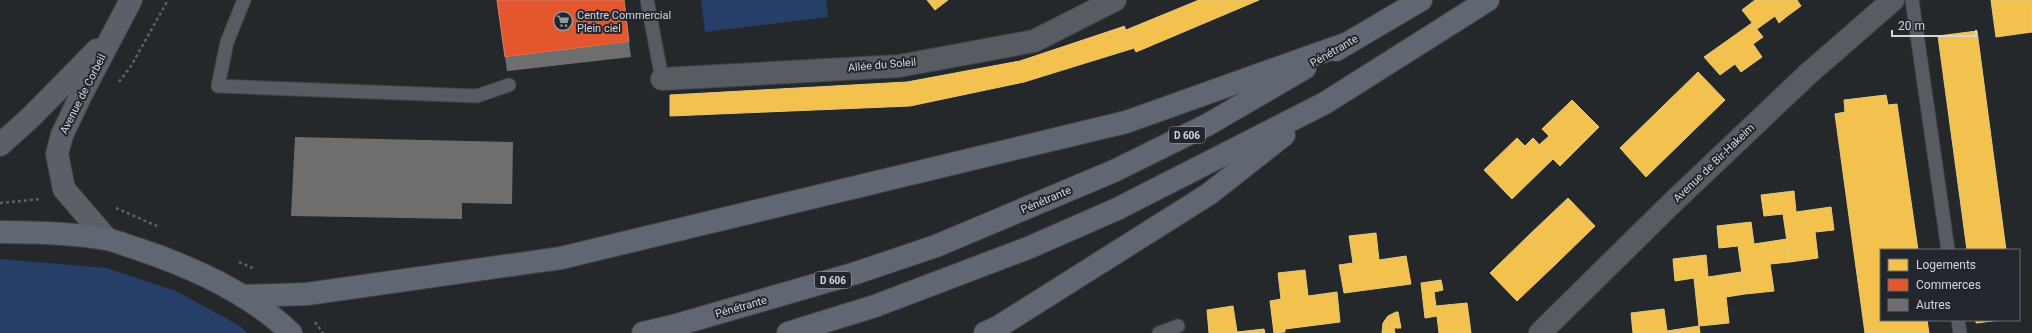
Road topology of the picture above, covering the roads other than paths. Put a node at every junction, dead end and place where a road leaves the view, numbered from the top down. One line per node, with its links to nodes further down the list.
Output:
1 (131, 0): 9 (main road, Avenue de Corbeil)
2 (244, 0): 12 (lane)
3 (647, 0): 11 (lane)
4 (1115, 0): 11 (street, Allée du Soleil)
5 (1421, 0): 10 (main road, Pénétrante / D 606)
6 (1488, 0): 13 (main road)
7 (1894, 0): 26 (street, Avenue de Bir-Hakeim)
8 (1912, 0): 17 (lane)
9 (116, 30): 14 (main road, Avenue de Corbeil); 16 (main road, Avenue de Corbeil)
10 (1348, 43): 18 (main road); 22 (main road, Pénétrante / D 606)
11 (662, 79)
12 (509, 86)
13 (1325, 103): 23 (main road); 24 (main road)
14 (0, 145)
15 (0, 232): 16 (main road)
16 (107, 239): 18 (main road)
17 (1948, 249)
18 (242, 296): 21 (main road)
19 (1958, 321): 27 (lane)
20 (1178, 326): 25 (lane)
21 (291, 333)
22 (643, 333)
23 (788, 333)
24 (985, 333)
25 (1159, 333)
26 (1540, 333)
27 (1960, 333)

